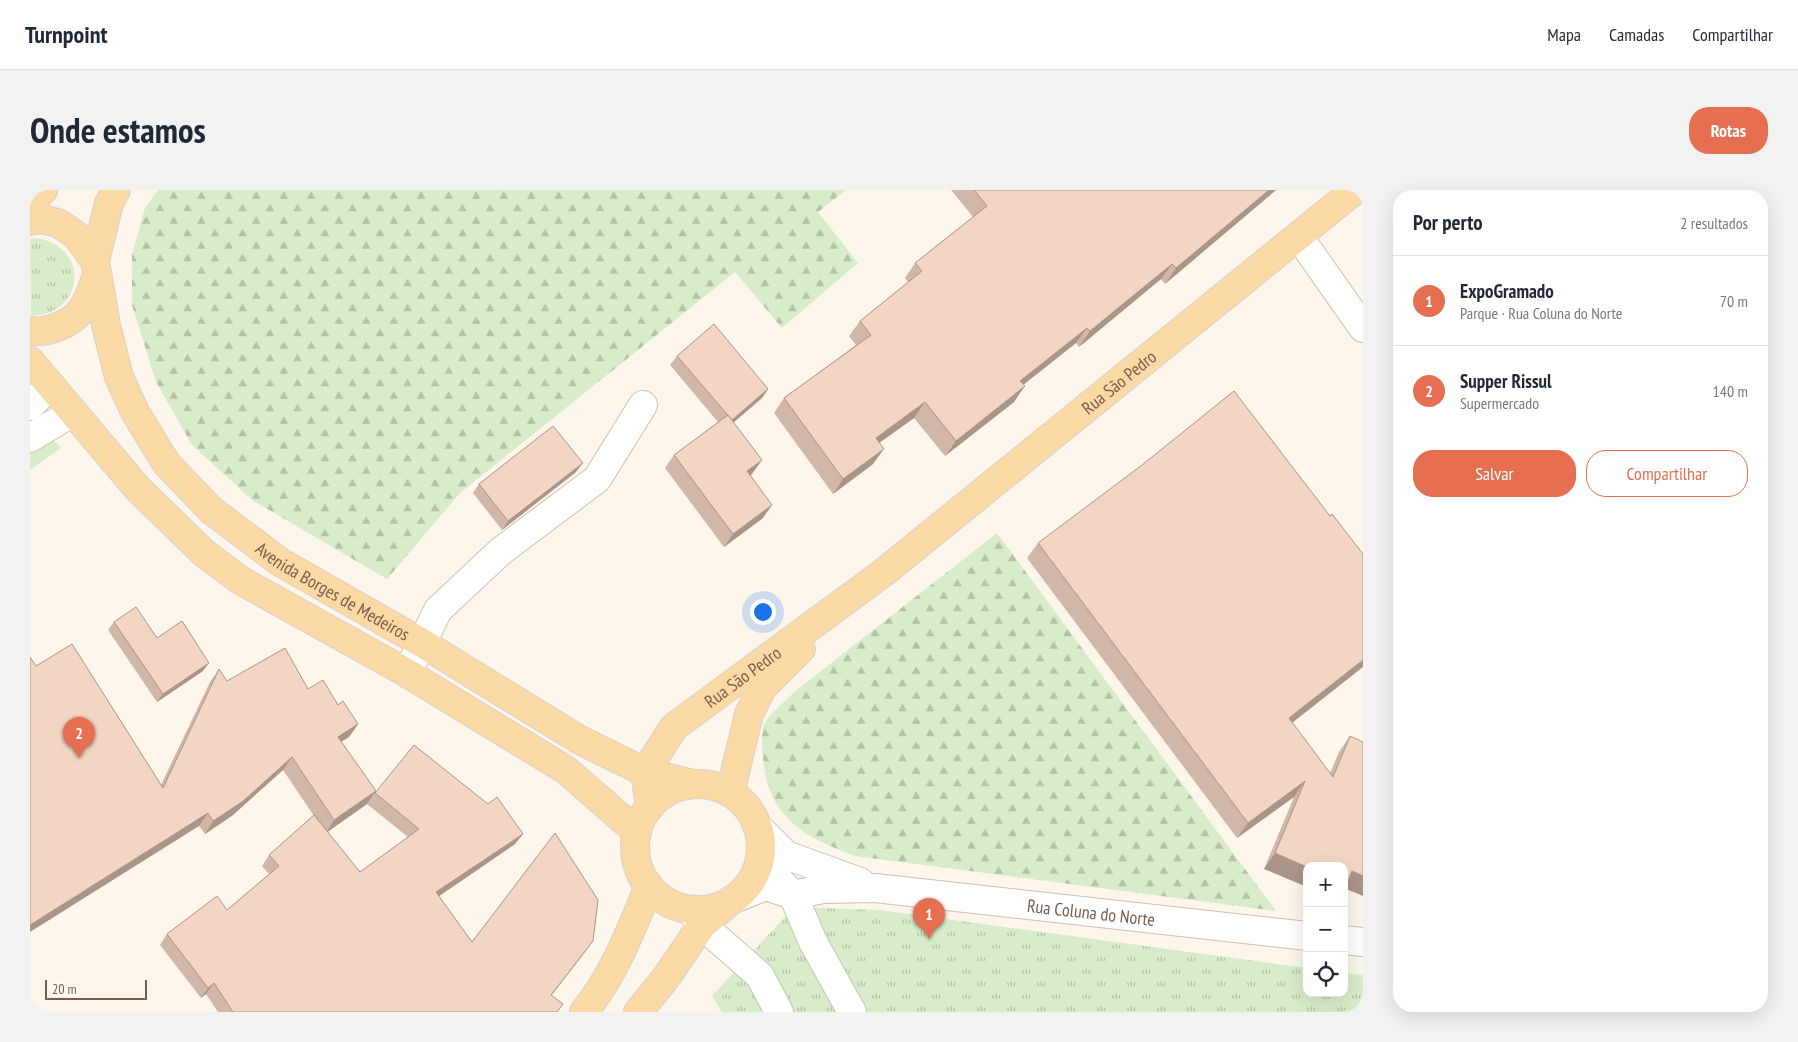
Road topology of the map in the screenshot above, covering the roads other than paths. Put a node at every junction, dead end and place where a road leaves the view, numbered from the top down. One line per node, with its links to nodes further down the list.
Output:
1 (43, 190): 4 (main road)
2 (116, 190): 7 (main road, Avenida Borges de Medeiros)
3 (1355, 190): 6 (main road, Rua São Pedro)
4 (30, 206)
5 (30, 221): 7 (main road)
6 (1299, 237): 8 (street); 16 (main road, Rua São Pedro)
7 (96, 270): 9 (main road); 17 (main road, Avenida Borges de Medeiros)
8 (1363, 328)
9 (30, 331)
10 (30, 361): 11 (main road, Avenida Borges de Medeiros)
11 (50, 385): 13 (street); 14 (main road, Avenida Borges de Medeiros)
12 (643, 405): 17 (street)
13 (30, 406)
14 (73, 412): 15 (street); 18 (main road, Avenida Borges de Medeiros)
15 (30, 438)
16 (883, 573): 19 (main road, Rua São Pedro); 23 (main road, Rua São Pedro)
17 (422, 643): 18 (street); 20 (main road, Avenida Borges de Medeiros)
18 (407, 673): 26 (main road, Avenida Borges de Medeiros)
19 (674, 727): 20 (main road); 21 (main road, Rua São Pedro)
20 (580, 740): 21 (main road, Avenida Borges de Medeiros)
21 (645, 772): 22 (main road, Avenida Borges de Medeiros); 24 (main road)
22 (693, 784): 23 (main road); 24 (main road)
23 (730, 793): 25 (main road)
24 (650, 807): 26 (main road)
25 (757, 826): 27 (main road); 29 (street, Rua Coluna do Norte)
26 (637, 832): 28 (main road)
27 (760, 860): 30 (street); 31 (main road)
28 (649, 886): 32 (main road); 36 (main road)
29 (875, 888): 30 (street, Rua Coluna do Norte); 33 (street, Rua Coluna do Norte)
30 (793, 895): 31 (street, Rua Coluna do Norte); 39 (street)
31 (733, 899): 32 (main road)
32 (696, 917): 37 (main road); 38 (street)
33 (1303, 936)
34 (1348, 940): 35 (street)
35 (1363, 942)
36 (584, 1012)
37 (638, 1012)
38 (779, 1012)
39 (852, 1012)

